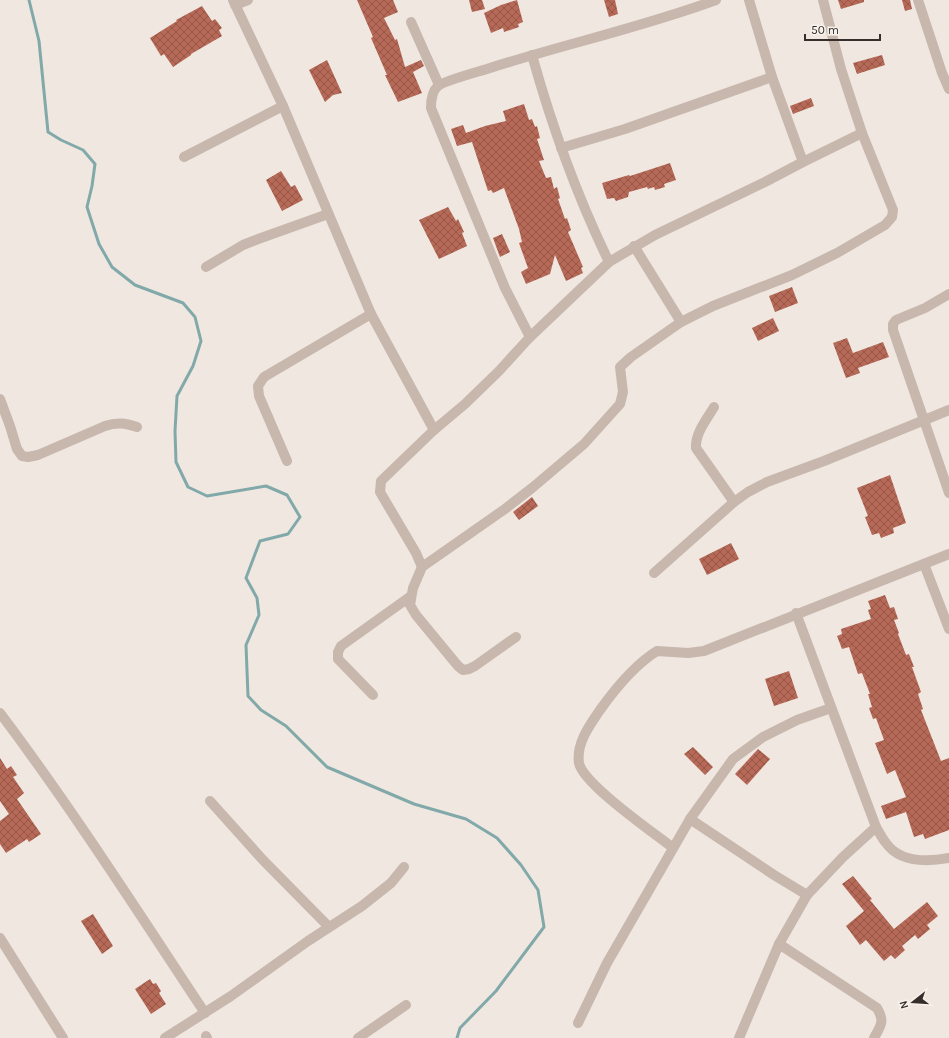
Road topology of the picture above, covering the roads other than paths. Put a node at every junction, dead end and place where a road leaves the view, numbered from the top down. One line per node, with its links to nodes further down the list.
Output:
1 (248, 0): 6 (street)
2 (716, 0): 8 (street)
3 (750, 0): 9 (street)
4 (823, 0): 13 (street)
5 (918, 0): 11 (street)
6 (234, 2): 12 (street)
7 (411, 22): 10 (street)
8 (532, 55): 10 (street); 14 (street)
9 (772, 77): 14 (street); 16 (street)
10 (439, 85): 24 (street)
11 (949, 89)
12 (284, 106): 15 (street); 17 (street)
13 (862, 133): 16 (street); 23 (street)
14 (561, 148): 19 (street)
15 (184, 157)
16 (803, 162): 18 (street)
17 (328, 214): 20 (street); 22 (street)
18 (634, 246): 19 (street); 23 (street)
19 (609, 262): 24 (street)
20 (206, 267)
21 (949, 294): 28 (street)
22 (371, 314): 30 (street); 31 (street)
23 (681, 322): 36 (street)
24 (530, 337): 30 (street)
25 (0, 399): 29 (street)
26 (714, 407): 33 (street)
27 (949, 410): 28 (street)
28 (924, 420): 32 (street); 33 (street)
29 (137, 427)
30 (434, 430): 36 (street)
31 (287, 461)
32 (949, 493)
33 (734, 502): 37 (street)
34 (949, 554): 35 (street)
35 (924, 564): 39 (street); 40 (street)
36 (422, 566): 38 (street)
37 (654, 573)
38 (411, 596): 41 (street); 42 (street)
39 (796, 614): 43 (street); 48 (street)
40 (949, 629)
41 (516, 637)
42 (373, 696)
43 (831, 708): 46 (street); 47 (street)
44 (0, 713): 56 (street)
45 (210, 801): 52 (street)
46 (690, 819): 48 (street); 51 (street)
47 (876, 827): 49 (street); 51 (street)
48 (673, 848): 57 (street)
49 (949, 858)
50 (404, 867): 52 (street)
51 (807, 895): 54 (street)
52 (330, 927): 56 (street)
53 (0, 938): 58 (street)
54 (779, 944): 61 (street); 62 (street)
55 (406, 1005): 60 (street)
56 (205, 1013): 59 (street)
57 (578, 1023)
58 (63, 1038)
59 (165, 1038)
60 (358, 1038)
61 (739, 1038)
62 (874, 1038)

